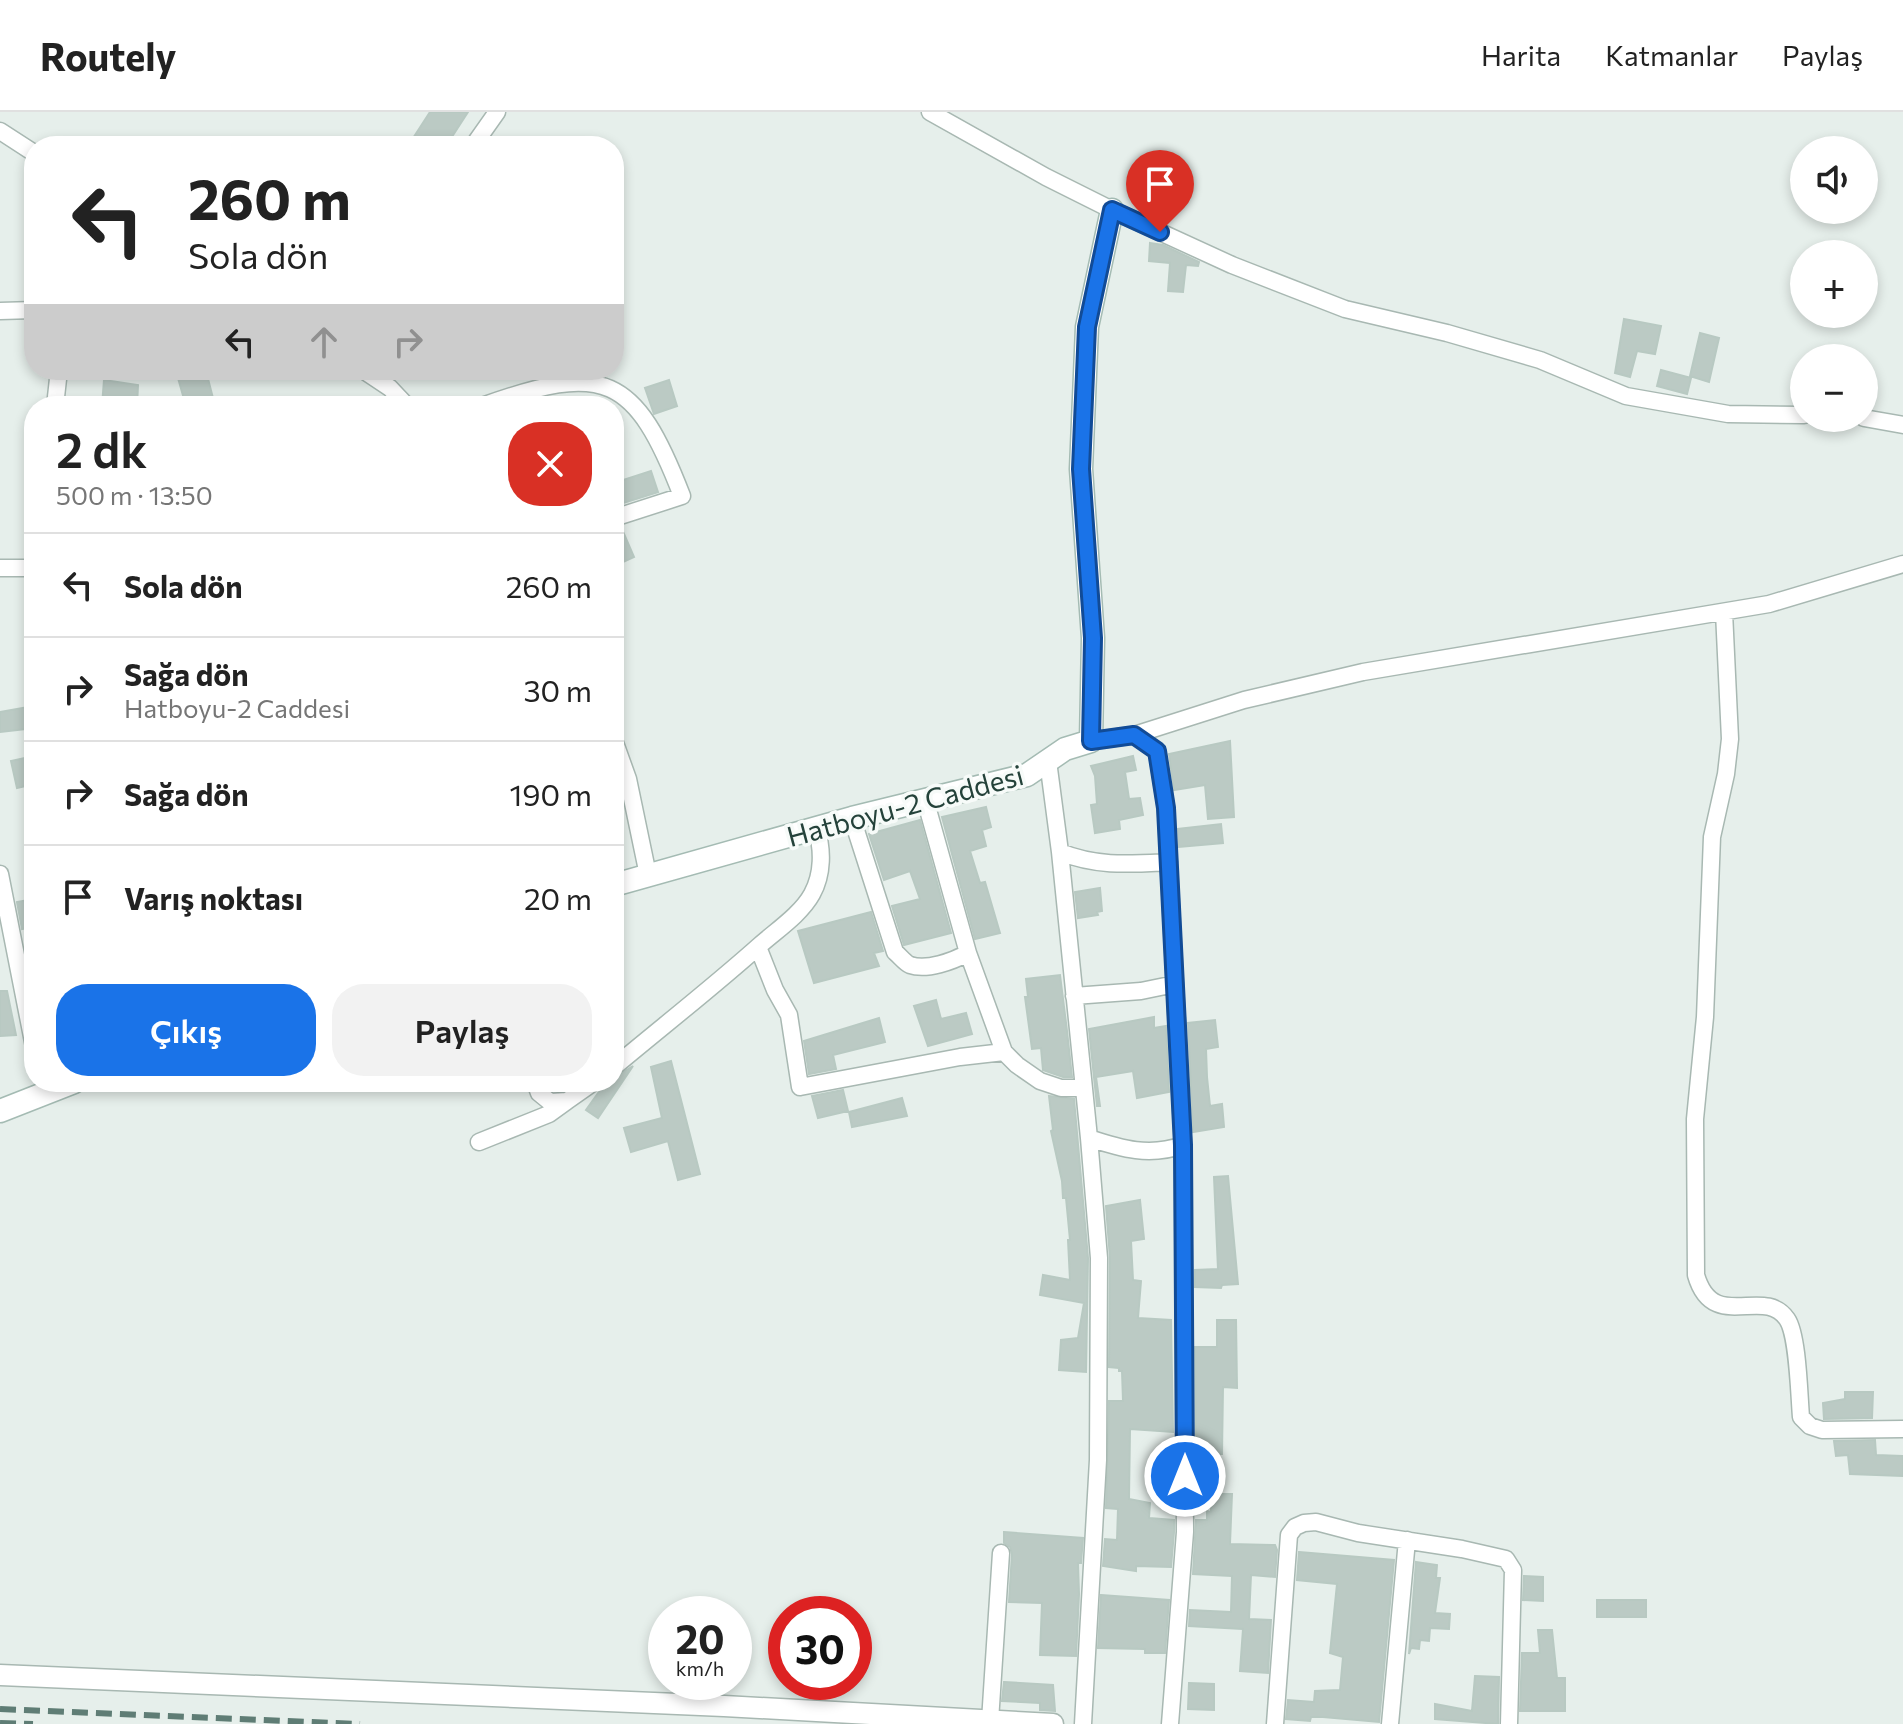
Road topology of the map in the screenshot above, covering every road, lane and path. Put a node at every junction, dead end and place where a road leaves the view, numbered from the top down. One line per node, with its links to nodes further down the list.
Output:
1 (497, 112): 4 (street)
2 (930, 112): 6 (street)
3 (0, 131): 5 (street)
4 (480, 136)
5 (24, 147)
6 (1112, 210): 16 (street); 25 (main road)
7 (24, 310): 8 (street)
8 (0, 311)
9 (378, 380): 12 (street)
10 (575, 380): 13 (street)
11 (575, 380): 14 (street)
12 (398, 396)
13 (510, 396)
14 (623, 396)
15 (624, 397): 19 (street)
16 (1790, 415)
17 (1878, 421): 18 (street)
18 (1903, 425)
19 (624, 515)
20 (1903, 564): 23 (street)
21 (0, 568): 22 (street)
22 (24, 568)
23 (1724, 612): 24 (street); 52 (street)
24 (1134, 735): 25 (street); 32 (street)
25 (1091, 741): 26 (main road, Hatboyu-2 Caddesi)
26 (1048, 761): 28 (main road, Hatboyu-2 Caddesi); 31 (street)
27 (624, 768): 34 (street)
28 (925, 799): 29 (main road, Hatboyu-2 Caddesi); 37 (street)
29 (852, 818): 30 (main road, Hatboyu-2 Caddesi); 37 (street)
30 (816, 828): 34 (main road, Hatboyu-2 Caddesi); 36 (street)
31 (1060, 852): 32 (street); 40 (street)
32 (1169, 862): 38 (street)
33 (0, 874): 39 (street)
34 (648, 875): 35 (main road, Hatboyu-2 Caddesi)
35 (624, 882)
36 (758, 947): 41 (street); 42 (street)
37 (968, 953): 41 (street)
38 (1175, 984): 40 (street); 51 (street)
39 (24, 996)
40 (1074, 996): 43 (street)
41 (1004, 1052): 43 (street)
42 (624, 1059)
43 (1083, 1088): 49 (street)
44 (35, 1092): 48 (main road)
45 (539, 1092): 47 (street)
46 (580, 1092): 47 (street)
47 (567, 1101): 50 (street)
48 (0, 1111)
49 (1089, 1138): 51 (street); 58 (street)
50 (479, 1142)
51 (1183, 1145): 59 (street)
52 (1903, 1429)
53 (1407, 1540): 60 (street); 61 (street); 62 (street)
54 (1001, 1553): 56 (street)
55 (0, 1675): 56 (street)
56 (990, 1721): 57 (street)
57 (1053, 1724)
58 (1083, 1724)
59 (1170, 1724)
60 (1275, 1724)
61 (1390, 1724)
62 (1509, 1724)

